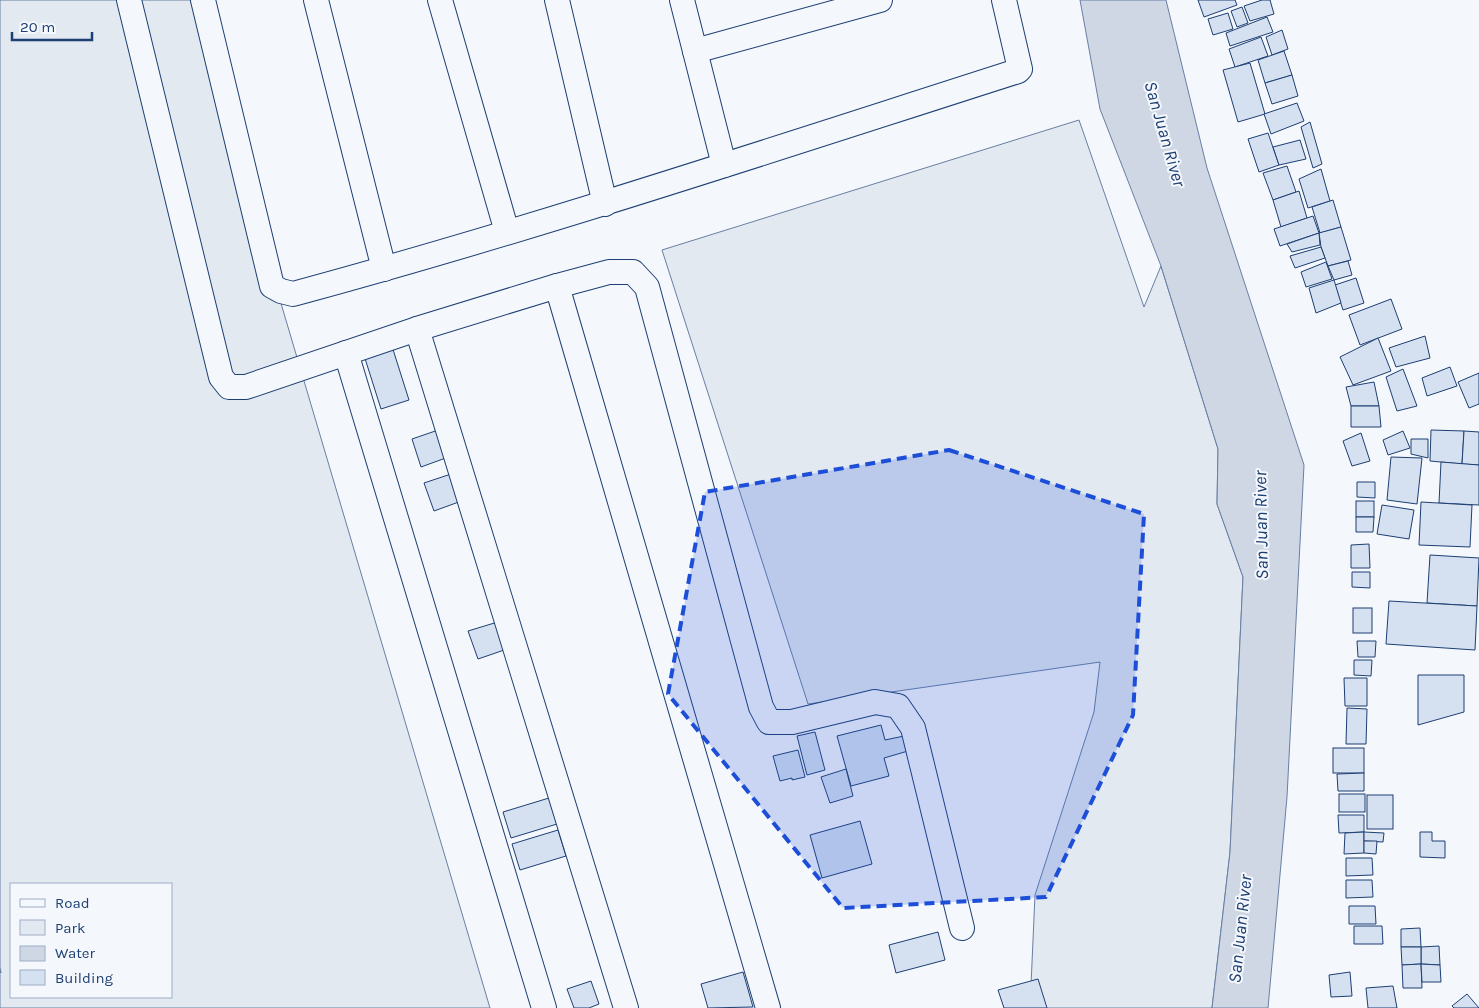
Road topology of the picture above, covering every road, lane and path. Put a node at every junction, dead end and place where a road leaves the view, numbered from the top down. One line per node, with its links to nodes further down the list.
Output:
1 (129, 0): 16 (street)
2 (203, 0): 13 (street)
3 (316, 0): 13 (street)
4 (440, 0): 12 (street)
5 (557, 0): 11 (street)
6 (682, 0): 9 (street)
7 (880, 0): 9 (street)
8 (1004, 0): 10 (street)
9 (694, 51): 10 (street)
10 (724, 165): 11 (street)
11 (604, 204): 12 (street)
12 (507, 232): 13 (street)
13 (384, 269)
14 (557, 286): 15 (street); 17 (street); 20 (street)
15 (417, 329): 16 (street); 19 (street)
16 (346, 352): 18 (street)
17 (962, 928)
18 (544, 1008)
19 (626, 1008)
20 (768, 1008)

